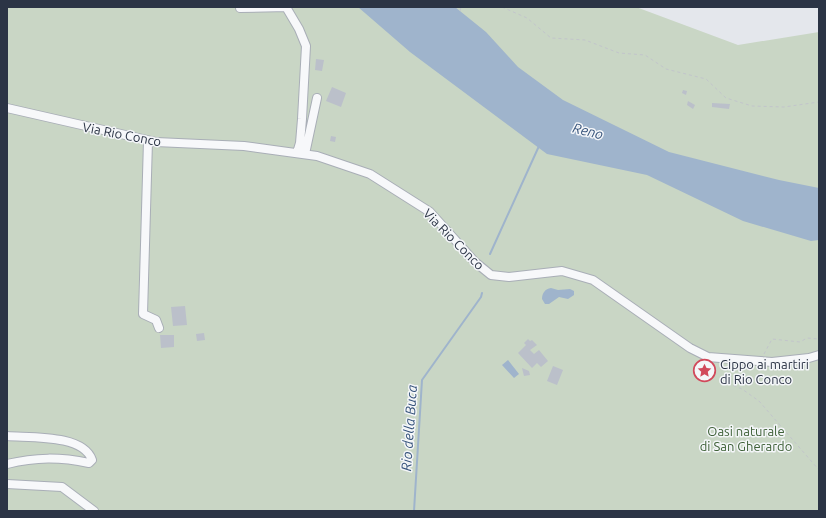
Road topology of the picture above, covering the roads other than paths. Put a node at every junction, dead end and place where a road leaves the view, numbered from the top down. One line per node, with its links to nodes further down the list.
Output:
1 (286, 7): 2 (street); 6 (street)
2 (240, 8)
3 (316, 98): 7 (street)
4 (7, 108): 5 (street, Via Rio Conco)
5 (148, 140): 6 (street, Via Rio Conco); 8 (street)
6 (297, 153): 7 (street, Via Rio Conco)
7 (306, 154): 9 (street, Via Rio Conco)
8 (159, 328)
9 (819, 356)
10 (7, 436): 11 (street)
11 (7, 464)
12 (7, 484): 13 (street)
13 (94, 511)

